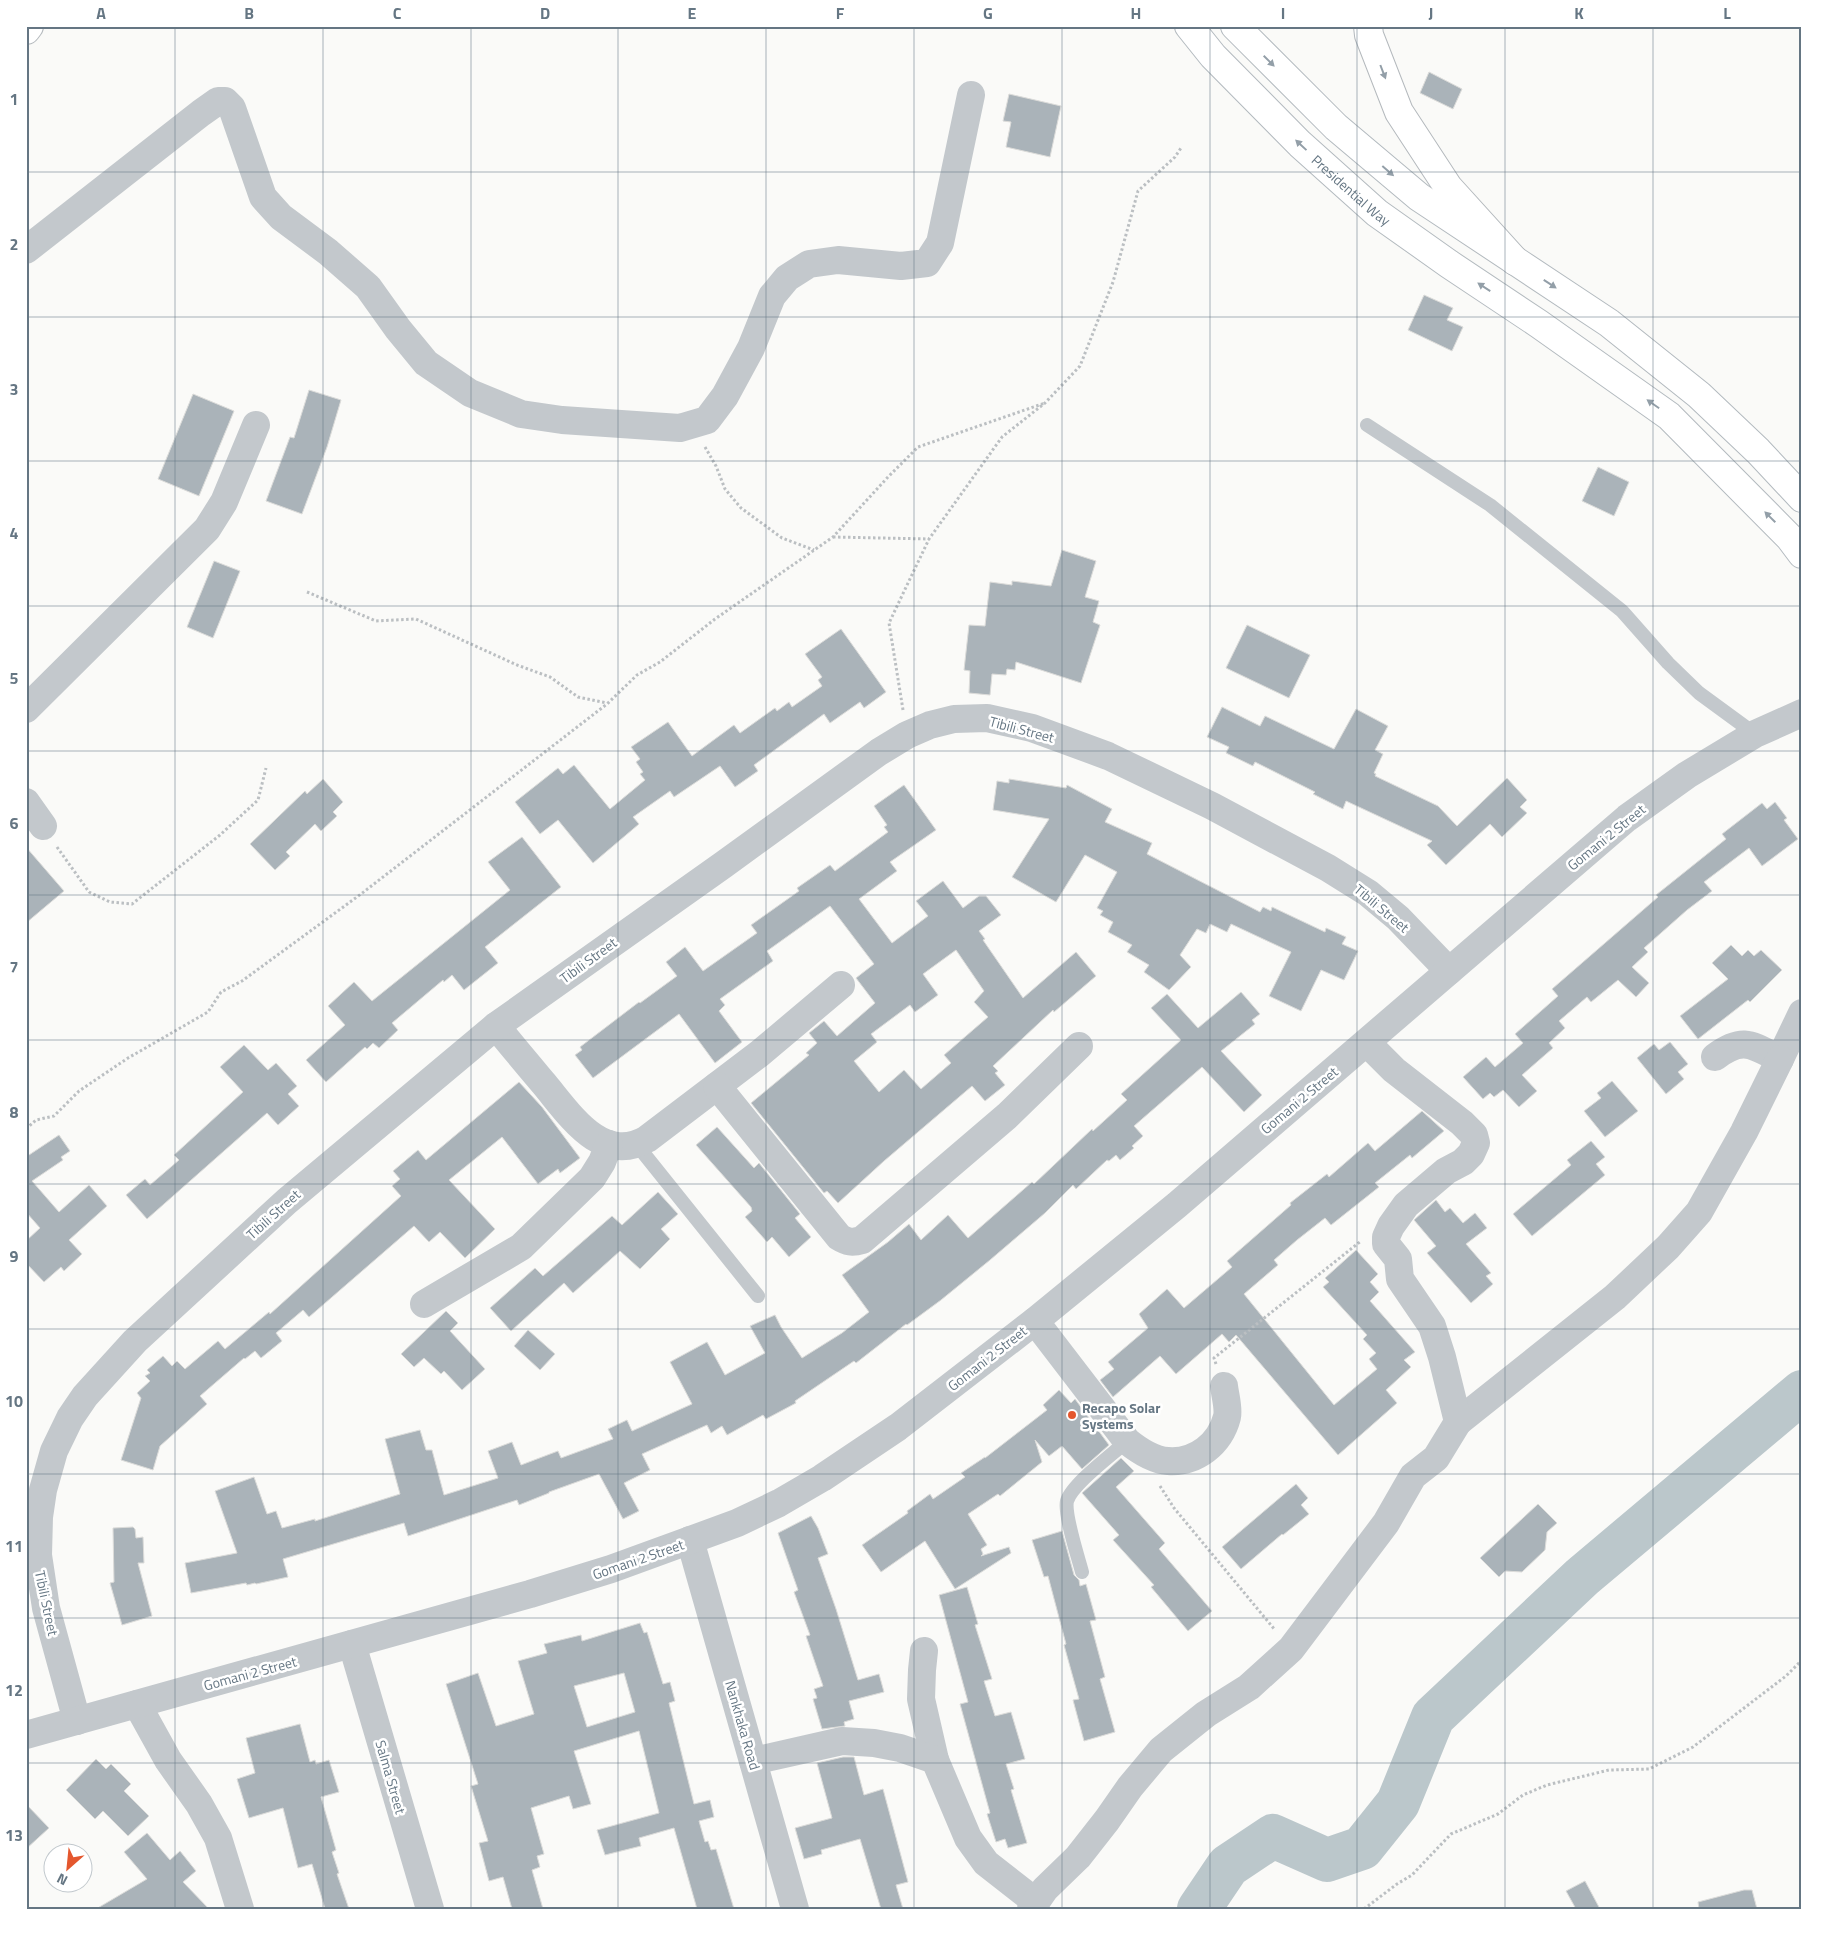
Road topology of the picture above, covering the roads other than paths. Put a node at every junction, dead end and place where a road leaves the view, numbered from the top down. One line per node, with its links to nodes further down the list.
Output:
1 (29, 26): 5 (main road)
2 (1190, 26): 14 (main road, Presidential Way, one-way to 2)
3 (1235, 26): 8 (main road, one-way to 8)
4 (1368, 26): 8 (main road, one-way to 8)
5 (26, 30)
6 (971, 95): 7 (street)
7 (26, 250)
8 (1515, 261): 9 (main road, one-way to 9)
9 (1609, 323): 12 (main road); 13 (main road)
10 (256, 425): 15 (street)
11 (1367, 425): 17 (lane)
12 (1802, 471)
13 (1802, 498)
14 (1802, 554)
15 (26, 709)
16 (1802, 713): 17 (street, Gomani 2 Street)
17 (1756, 734): 20 (street, Gomani 2 Street)
18 (26, 802): 19 (street)
19 (43, 826)
20 (1449, 970): 23 (street, Tibili Street); 24 (street, Gomani 2 Street)
21 (840, 985): 28 (street)
22 (1802, 1013): 27 (street)
23 (496, 1026): 29 (street); 42 (street, Tibili Street)
24 (1367, 1043): 33 (street, Gomani 2 Street); 35 (street)
25 (1079, 1046): 28 (street)
26 (1716, 1057): 27 (street)
27 (1780, 1059): 35 (street)
28 (717, 1086): 30 (street)
29 (609, 1144): 30 (street); 32 (street)
30 (637, 1145): 31 (lane)
31 (758, 1296)
32 (424, 1304)
33 (1035, 1321): 36 (street); 37 (street, Gomani 2 Street)
34 (1224, 1386): 36 (street)
35 (1458, 1422): 46 (street)
36 (1133, 1446): 38 (lane)
37 (690, 1540): 39 (street, Gomani 2 Street); 45 (street, Nankhaka Road)
38 (1082, 1572)
39 (352, 1644): 41 (street, Gomani 2 Street); 48 (street, Salma Street)
40 (924, 1651): 44 (street)
41 (137, 1704): 42 (street, Gomani 2 Street); 47 (street)
42 (77, 1720): 43 (street, Gomani 2 Street)
43 (26, 1735)
44 (935, 1760): 45 (street); 46 (street)
45 (753, 1761): 49 (street, Nankhaka Road)
46 (1033, 1905)
47 (240, 1909)
48 (430, 1909)
49 (795, 1909)

